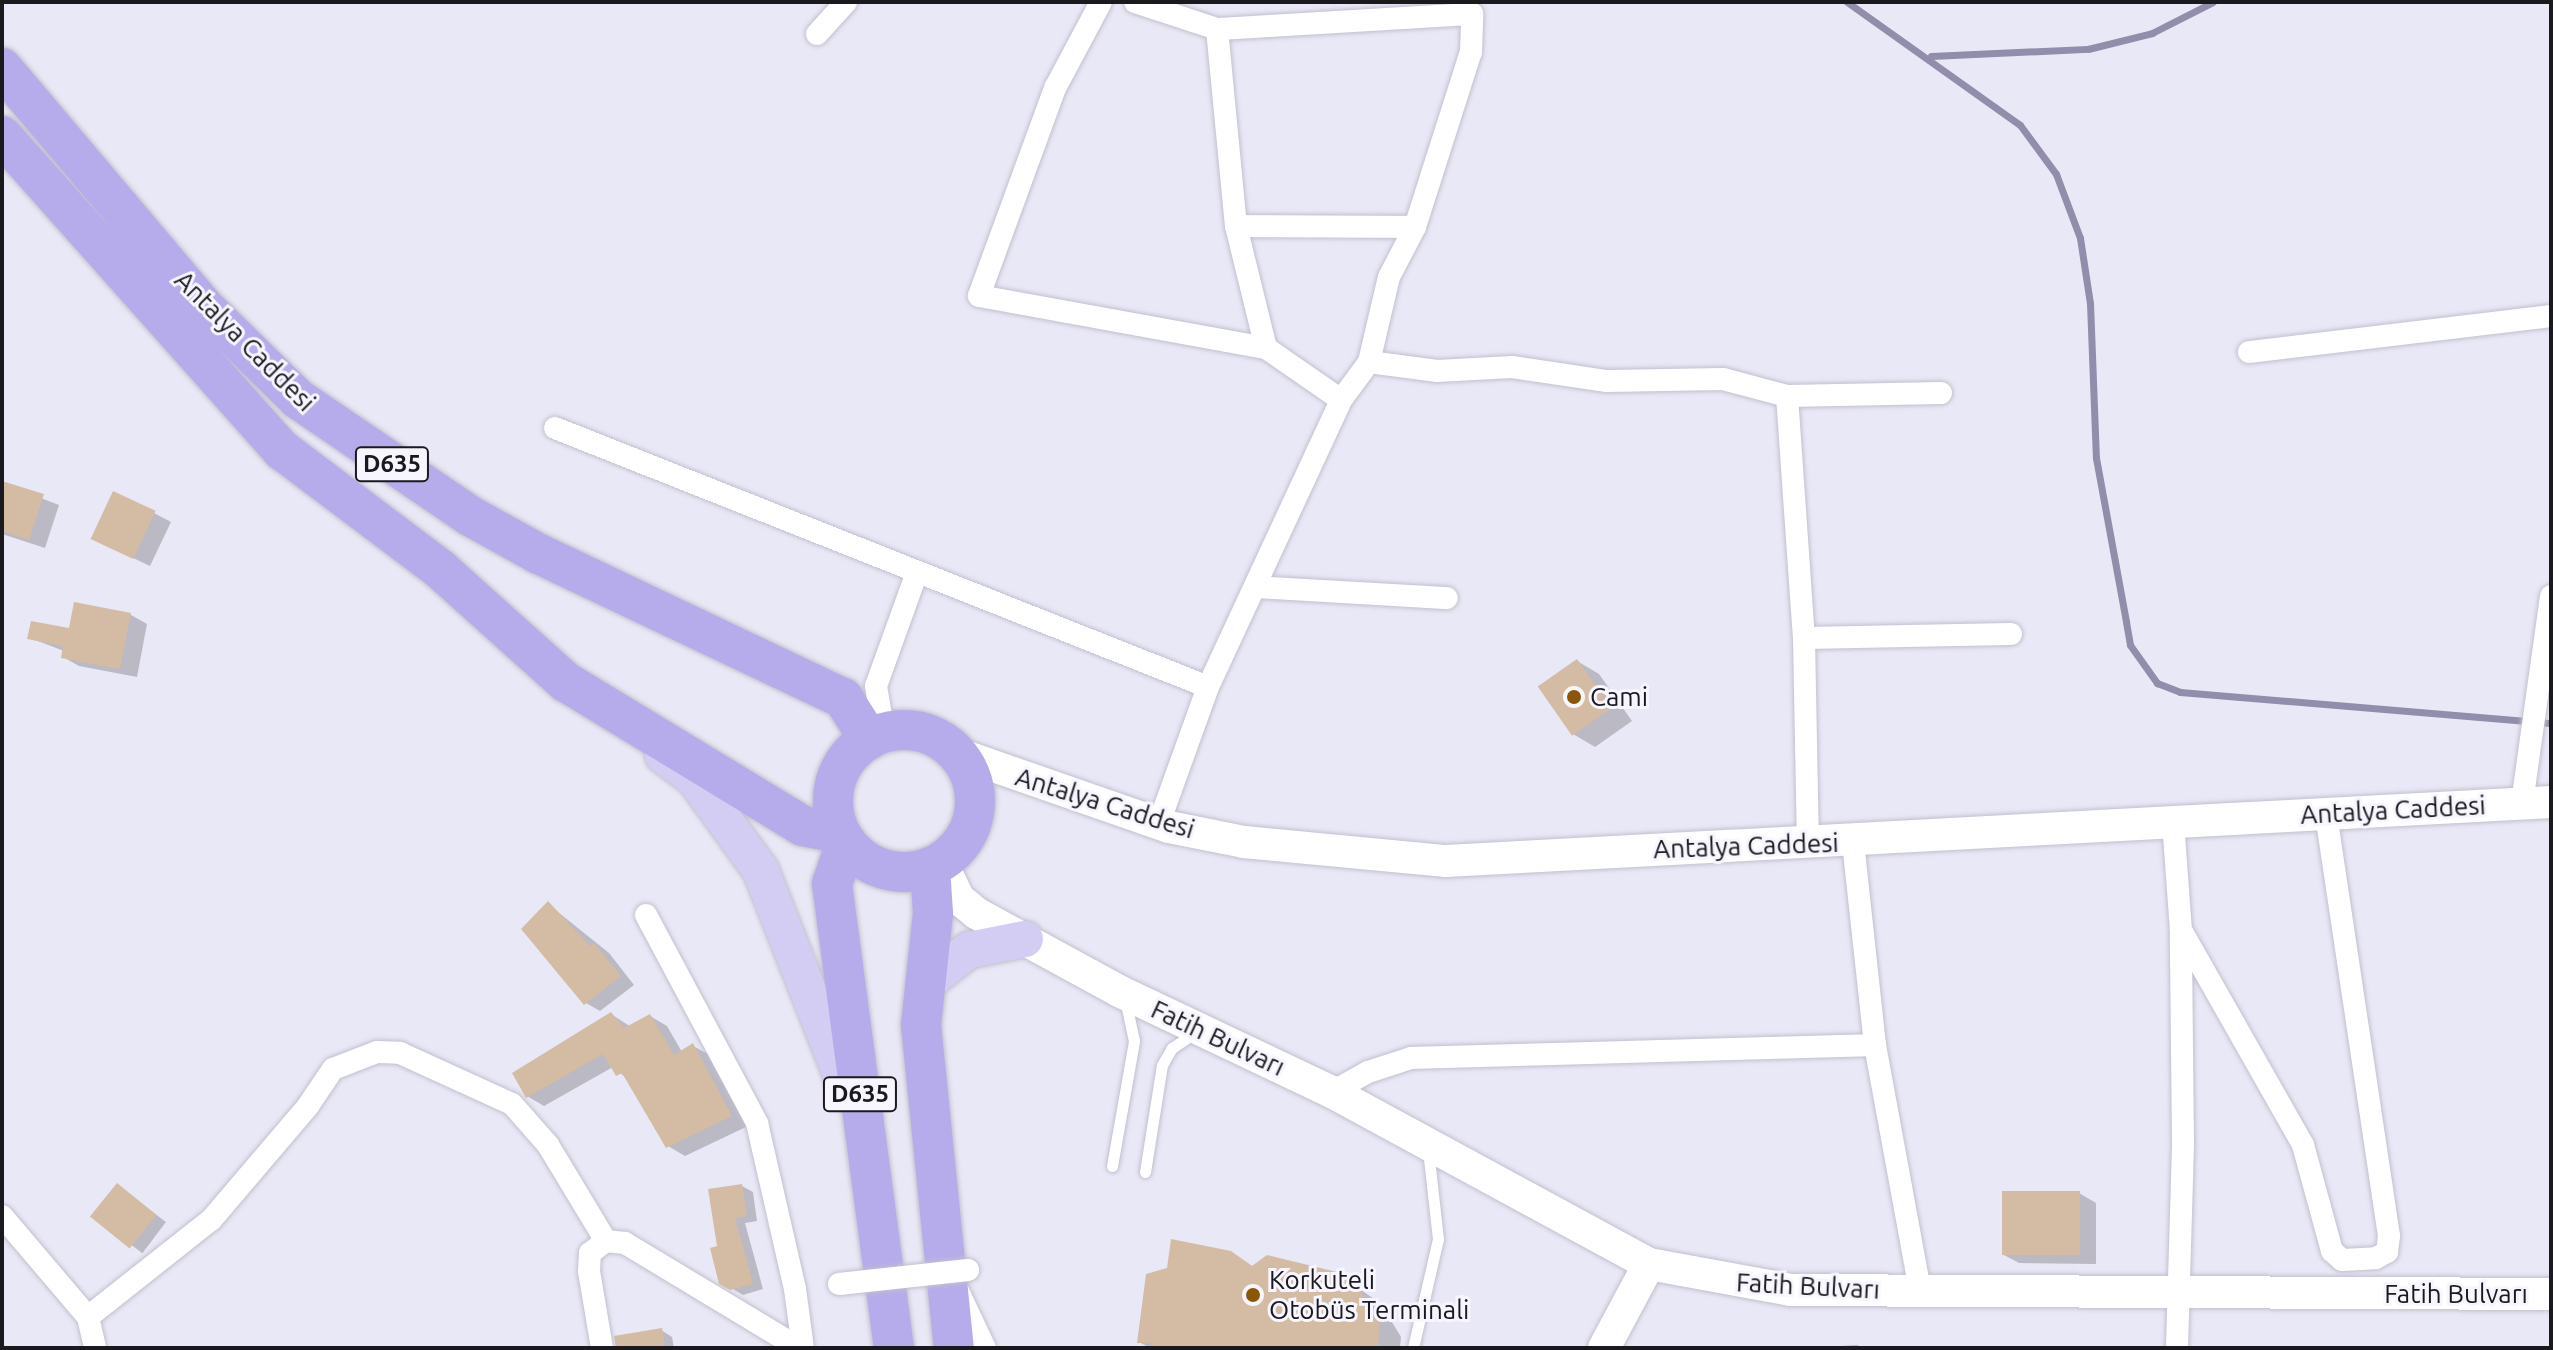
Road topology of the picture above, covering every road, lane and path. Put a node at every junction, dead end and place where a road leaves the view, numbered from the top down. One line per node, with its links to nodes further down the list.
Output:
1 (846, 2): 5 (street)
2 (1101, 2): 11 (street)
3 (1135, 2): 4 (street)
4 (1217, 29): 8 (street); 9 (street)
5 (817, 34)
6 (2, 68): 26 (highway, Antalya Caddesi / D635)
7 (2, 136): 24 (highway, Antalya Caddesi / D635)
8 (1236, 226): 9 (street); 11 (street)
9 (1415, 227): 13 (street)
10 (2551, 316): 12 (street)
11 (1266, 348): 16 (street)
12 (2249, 352)
13 (1369, 362): 15 (street); 16 (street)
14 (1941, 393): 15 (street)
15 (1787, 396): 23 (street)
16 (1341, 400): 19 (street)
17 (555, 428): 18 (street)
18 (917, 572): 25 (street); 26 (street)
19 (1255, 587): 21 (street); 25 (street)
20 (2551, 596): 28 (street)
21 (1447, 598)
22 (2011, 634): 23 (street)
23 (1804, 638): 33 (street)
24 (570, 683): 32 (highway, Antalya Caddesi / D635); 44 (main road)
25 (1208, 687): 31 (street)
26 (877, 736): 27 (highway); 32 (highway, D635)
27 (956, 753): 31 (main road, Antalya Caddesi); 35 (highway)
28 (2537, 802): 29 (main road, Antalya Caddesi)
29 (2326, 814): 30 (main road, Antalya Caddesi); 50 (street)
30 (2173, 822): 34 (main road, Antalya Caddesi); 37 (street)
31 (1159, 823): 33 (main road, Antalya Caddesi)
32 (842, 838): 35 (highway, D635); 44 (highway, D635)
33 (1808, 841): 34 (main road, Antalya Caddesi)
34 (1853, 842): 42 (street)
35 (935, 865): 38 (main road, Fatih Bulvarı); 39 (highway, D635)
36 (646, 915): 61 (street)
37 (2181, 930): 50 (street); 55 (street)
38 (1025, 939): 39 (main road); 40 (main road, Fatih Bulvarı)
39 (925, 984): 51 (highway, D635)
40 (1121, 992): 41 (main road, Fatih Bulvarı); 46 (lane)
41 (1205, 1030): 43 (main road, Fatih Bulvarı); 47 (lane)
42 (1875, 1045): 43 (street); 54 (street)
43 (1332, 1092): 45 (main road, Fatih Bulvarı)
44 (867, 1146): 62 (highway, D635)
45 (1427, 1146): 52 (main road, Fatih Bulvarı); 65 (lane)
46 (1112, 1166)
47 (1145, 1172)
48 (6, 1228): 58 (street)
49 (606, 1241): 58 (street); 60 (street); 61 (street)
50 (2332, 1251): 56 (street)
51 (956, 1264): 53 (street, bridge); 63 (highway, D635); 64 (street)
52 (1649, 1264): 54 (main road, Fatih Bulvarı); 66 (main road)
53 (839, 1284)
54 (1920, 1291): 55 (main road, Fatih Bulvarı)
55 (2181, 1293): 56 (main road, Fatih Bulvarı); 67 (street)
56 (2327, 1293): 57 (main road, Fatih Bulvarı)
57 (2551, 1294)
58 (88, 1317): 59 (street)
59 (95, 1348)
60 (602, 1348)
61 (801, 1348)
62 (894, 1348)
63 (954, 1348)
64 (985, 1348)
65 (1413, 1348)
66 (1604, 1348)
67 (2177, 1348)

